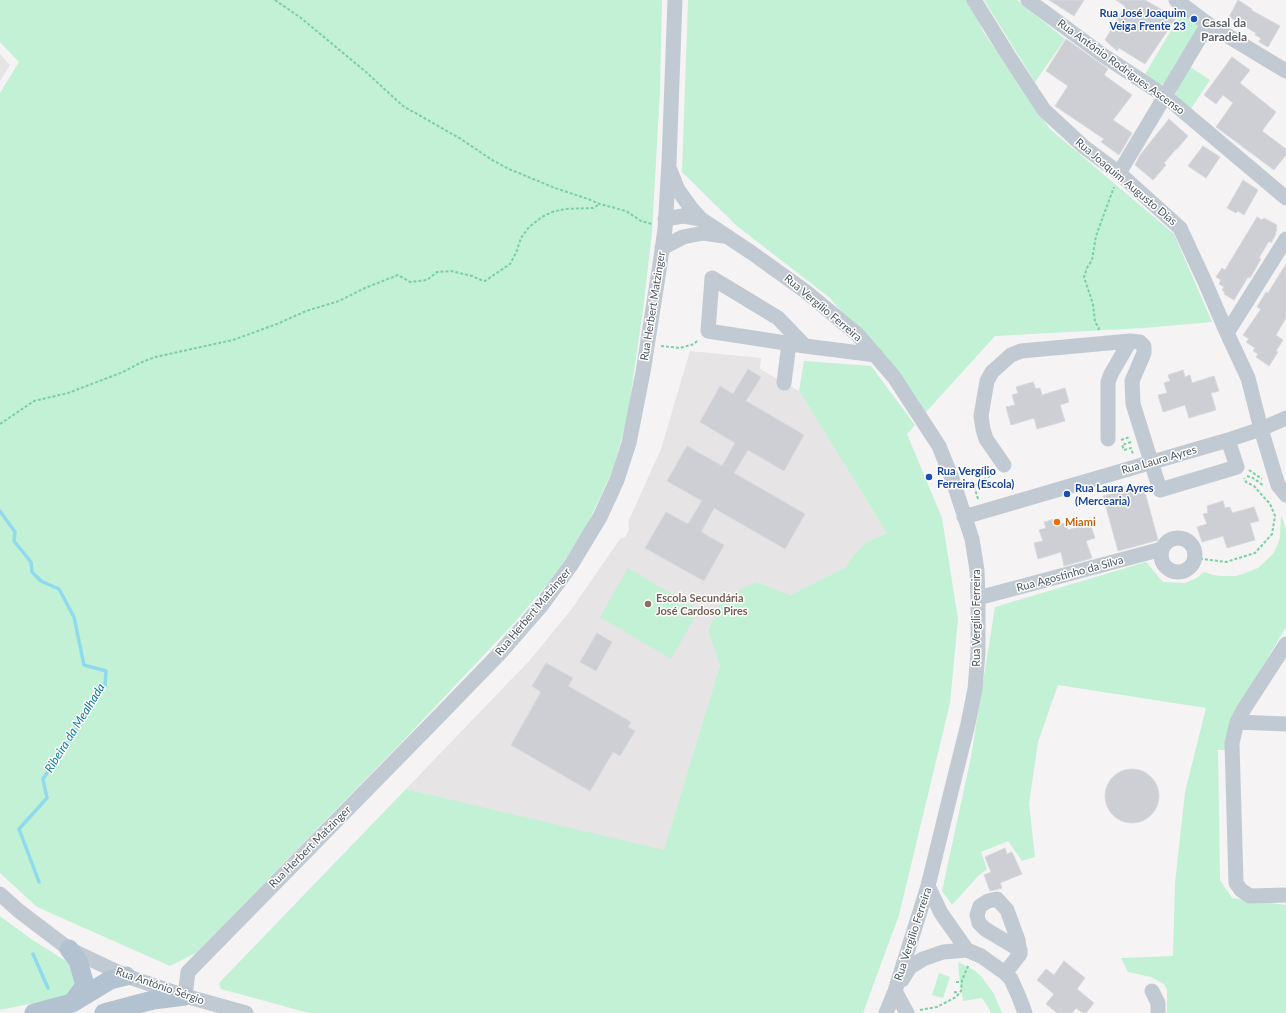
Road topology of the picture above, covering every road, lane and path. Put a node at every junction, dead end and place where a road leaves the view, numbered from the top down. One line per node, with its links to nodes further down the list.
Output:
1 (275, 0): 12 (path)
2 (675, 0): 9 (street, Rua Herbert Matzinger)
3 (974, 0): 10 (street, Rua Joaquim Augusto Dias)
4 (1028, 0): 8 (street, Rua António Rodrigues Ascenso)
5 (1176, 0): 6 (street)
6 (1208, 24): 7 (street); 8 (street)
7 (1286, 71)
8 (1165, 96): 10 (street); 11 (street, Rua António Rodrigues Ascenso)
9 (669, 168): 13 (street, Rua Vergílio Ferreira); 14 (street, Rua Herbert Matzinger)
10 (1119, 174): 19 (street, Rua Joaquim Augusto Dias); 23 (path)
11 (1286, 198)
12 (600, 204): 14 (path); 28 (path)
13 (701, 219): 14 (street, Rua Vergílio Ferreira); 15 (street, Rua Vergílio Ferreira)
14 (665, 224): 17 (street, Rua Herbert Matzinger)
15 (727, 236): 17 (street, Rua Vergílio Ferreira); 25 (street, Rua Vergílio Ferreira)
16 (1286, 239): 19 (street)
17 (662, 248): 22 (street, Rua Herbert Matzinger)
18 (708, 331): 21 (street); 22 (path); 24 (street)
19 (1227, 333): 29 (street, Rua Joaquim Augusto Dias)
20 (1130, 341): 23 (street); 31 (street); 32 (street)
21 (789, 343): 24 (street); 26 (street)
22 (647, 344): 59 (street, Rua Herbert Matzinger)
23 (1093, 344): 33 (street)
24 (805, 346): 25 (street)
25 (876, 355): 38 (street, Rua Vergílio Ferreira)
26 (784, 382)
27 (1286, 418): 29 (street, Rua Laura Ayres)
28 (0, 424)
29 (1261, 429): 30 (street, Rua Laura Ayres); 36 (street, Rua Joaquim Augusto Dias)
30 (1228, 440): 32 (street, Rua Laura Ayres); 34 (street)
31 (1117, 442): 31 (path)
32 (1150, 462): 34 (street); 37 (street, Rua Laura Ayres)
33 (1004, 465): 37 (path)
34 (1240, 472): 36 (path); 36 (path)
35 (1246, 482): 40 (path)
36 (1278, 491)
37 (983, 512): 38 (street, Rua Laura Ayres)
38 (964, 517): 41 (street, Rua Vergílio Ferreira)
39 (1162, 549): 40 (street); 40 (street); 41 (street, Rua Agostinho da Silva)
40 (1195, 558)
41 (978, 598): 45 (street, Rua Vergílio Ferreira)
42 (1286, 644): 43 (street)
43 (1238, 722): 44 (street); 47 (street)
44 (1286, 724)
45 (928, 886): 50 (street); 55 (street, Rua Vergílio Ferreira)
46 (0, 894): 48 (street, Rua António Sérgio)
47 (1286, 895)
48 (69, 949): 52 (street, Rua António Sérgio); 60 (main road)
49 (1020, 950): 51 (street)
50 (971, 951): 51 (street); 54 (path); 55 (street)
51 (1005, 973): 66 (street)
52 (126, 976): 59 (street, Rua António Sérgio); 60 (main road); 63 (main road)
53 (956, 982): 54 (path)
54 (962, 982): 58 (path)
55 (895, 990): 61 (street); 65 (street)
56 (1152, 991): 67 (street)
57 (954, 992): 58 (path)
58 (959, 993): 61 (path)
59 (185, 996): 63 (main road); 64 (street, Rua António Sérgio)
60 (72, 1003): 62 (main road)
61 (913, 1012)
62 (34, 1013)
63 (105, 1013)
64 (246, 1013)
65 (886, 1013)
66 (1025, 1013)
67 (1158, 1013)

